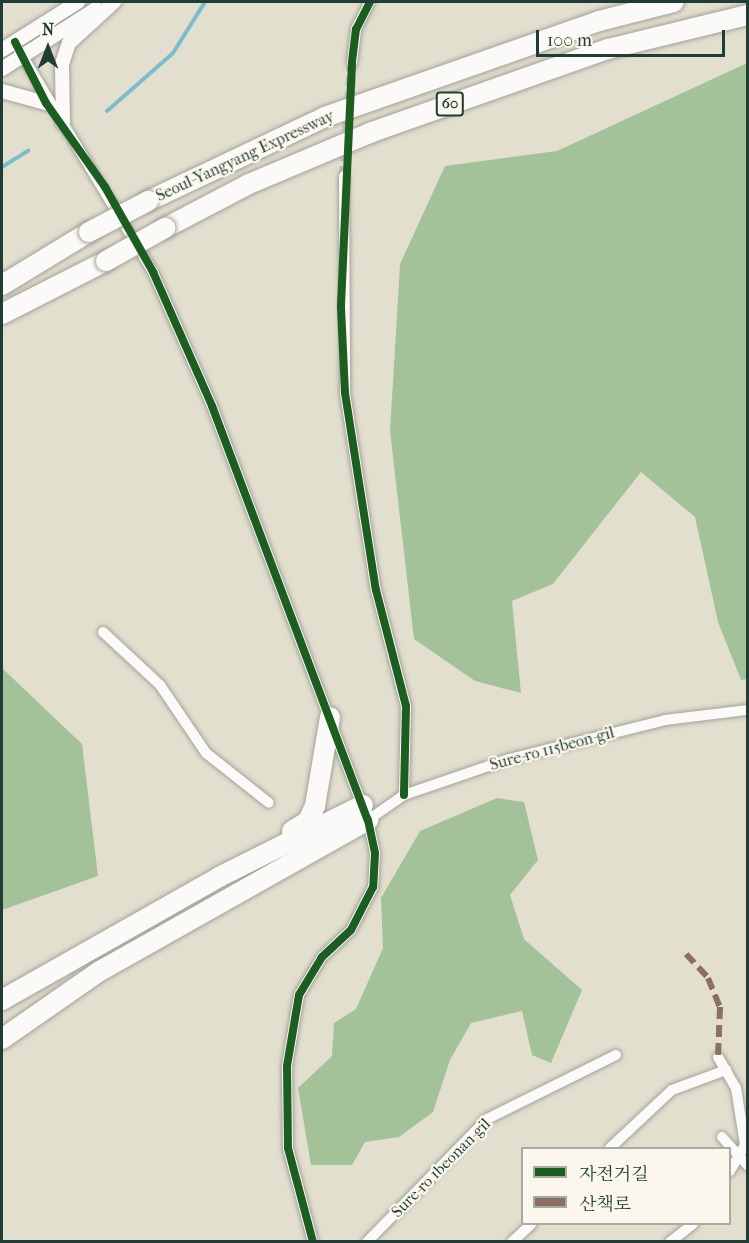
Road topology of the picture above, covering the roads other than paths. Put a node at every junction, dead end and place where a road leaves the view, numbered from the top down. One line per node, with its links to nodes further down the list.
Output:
1 (78, 2): 7 (street)
2 (109, 2): 9 (street)
3 (114, 2): 14 (street)
4 (370, 2): 10 (street)
5 (674, 2): 16 (highway, Seoul-Yangyang Expressway / 60, bridge)
6 (747, 15): 19 (highway, Seoul-Yangyang Expressway / 60, bridge)
7 (15, 42): 8 (street); 9 (street)
8 (2, 50)
9 (22, 56): 11 (street); 13 (street)
10 (352, 63)
11 (2, 69)
12 (2, 91): 13 (street)
13 (46, 103): 14 (street)
14 (63, 123): 22 (street)
15 (344, 176): 23 (street)
16 (40, 260): 17 (highway); 18 (highway, Seoul-Yangyang Expressway / 60)
17 (2, 277)
18 (2, 285)
19 (2, 315)
20 (103, 632): 24 (street)
21 (747, 710): 23 (street, Sure-ro 115beon-gil)
22 (330, 717): 25 (street); 26 (highway)
23 (404, 795): 25 (street, Sure-ro 115beon-gil)
24 (269, 803)
25 (365, 812): 26 (highway); 28 (highway); 41 (street)
26 (257, 858): 27 (highway)
27 (2, 1000)
28 (6, 1037)
29 (616, 1055): 42 (street, Sure-ro 1beonan-gil)
30 (718, 1058): 31 (street)
31 (726, 1070): 33 (street); 36 (street)
32 (722, 1137): 34 (street)
33 (612, 1147)
34 (730, 1147)
35 (731, 1148): 36 (street)
36 (738, 1156): 37 (street); 38 (street)
37 (747, 1166)
38 (731, 1168)
39 (530, 1225): 43 (street)
40 (692, 1225): 44 (street)
41 (312, 1242)
42 (367, 1242)
43 (512, 1242)
44 (670, 1242)

